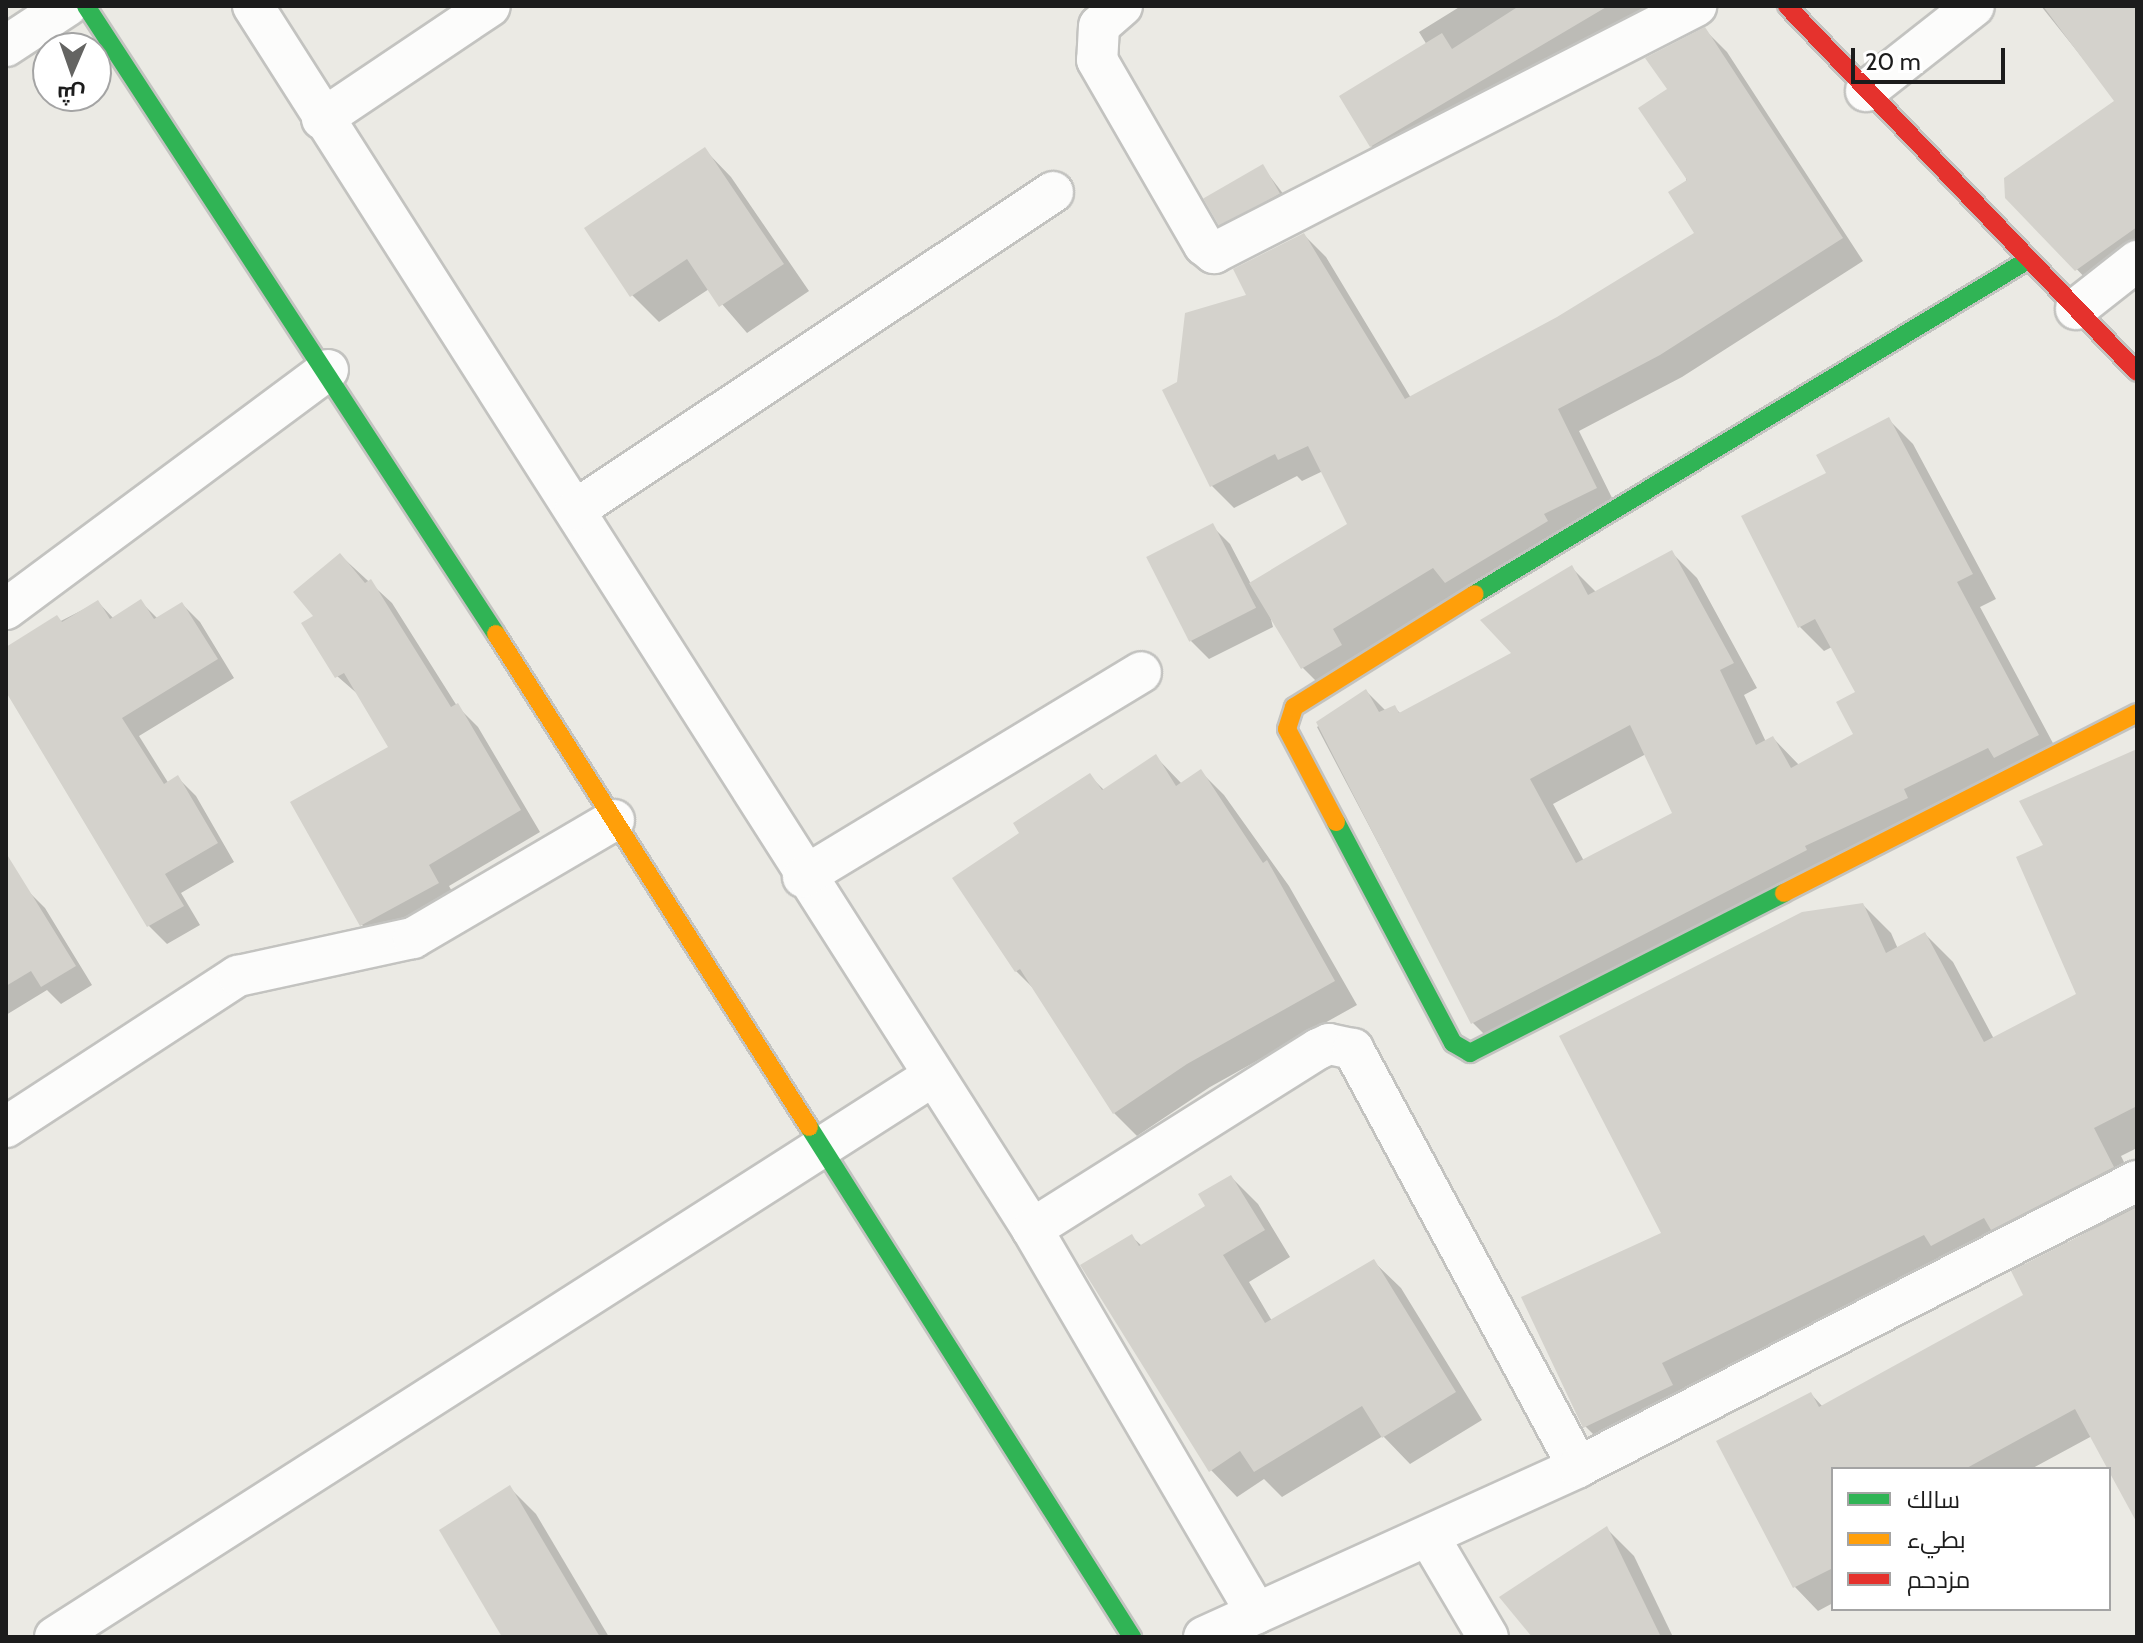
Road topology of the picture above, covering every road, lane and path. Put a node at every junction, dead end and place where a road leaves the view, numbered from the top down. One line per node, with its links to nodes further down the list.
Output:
1 (67, 6): 9 (street)
2 (86, 6): 16 (street)
3 (253, 6): 11 (street)
4 (490, 6): 11 (street)
5 (1122, 6): 6 (street)
6 (1696, 6)
7 (1787, 6): 10 (street)
8 (1974, 6): 10 (street)
9 (6, 46)
10 (1866, 91): 13 (street)
11 (322, 119): 18 (street)
12 (1053, 192): 18 (street)
13 (2028, 260): 15 (street); 21 (street)
14 (2137, 261): 15 (street)
15 (2076, 309): 17 (street)
16 (328, 370): 19 (street); 22 (street)
17 (2137, 372)
18 (575, 510): 23 (street)
19 (6, 609)
20 (1141, 672): 23 (street)
21 (2137, 713)
22 (614, 820): 25 (street); 26 (street)
23 (803, 877): 24 (street)
24 (933, 1076): 26 (street); 28 (street)
25 (6, 1127)
26 (823, 1149): 32 (street); 33 (street)
27 (2137, 1181): 29 (street)
28 (1032, 1229): 29 (street); 31 (street)
29 (1578, 1467): 30 (street)
30 (1429, 1537): 31 (street); 35 (street)
31 (1256, 1613): 34 (street)
32 (55, 1637)
33 (1132, 1637)
34 (1204, 1637)
35 (1488, 1637)

